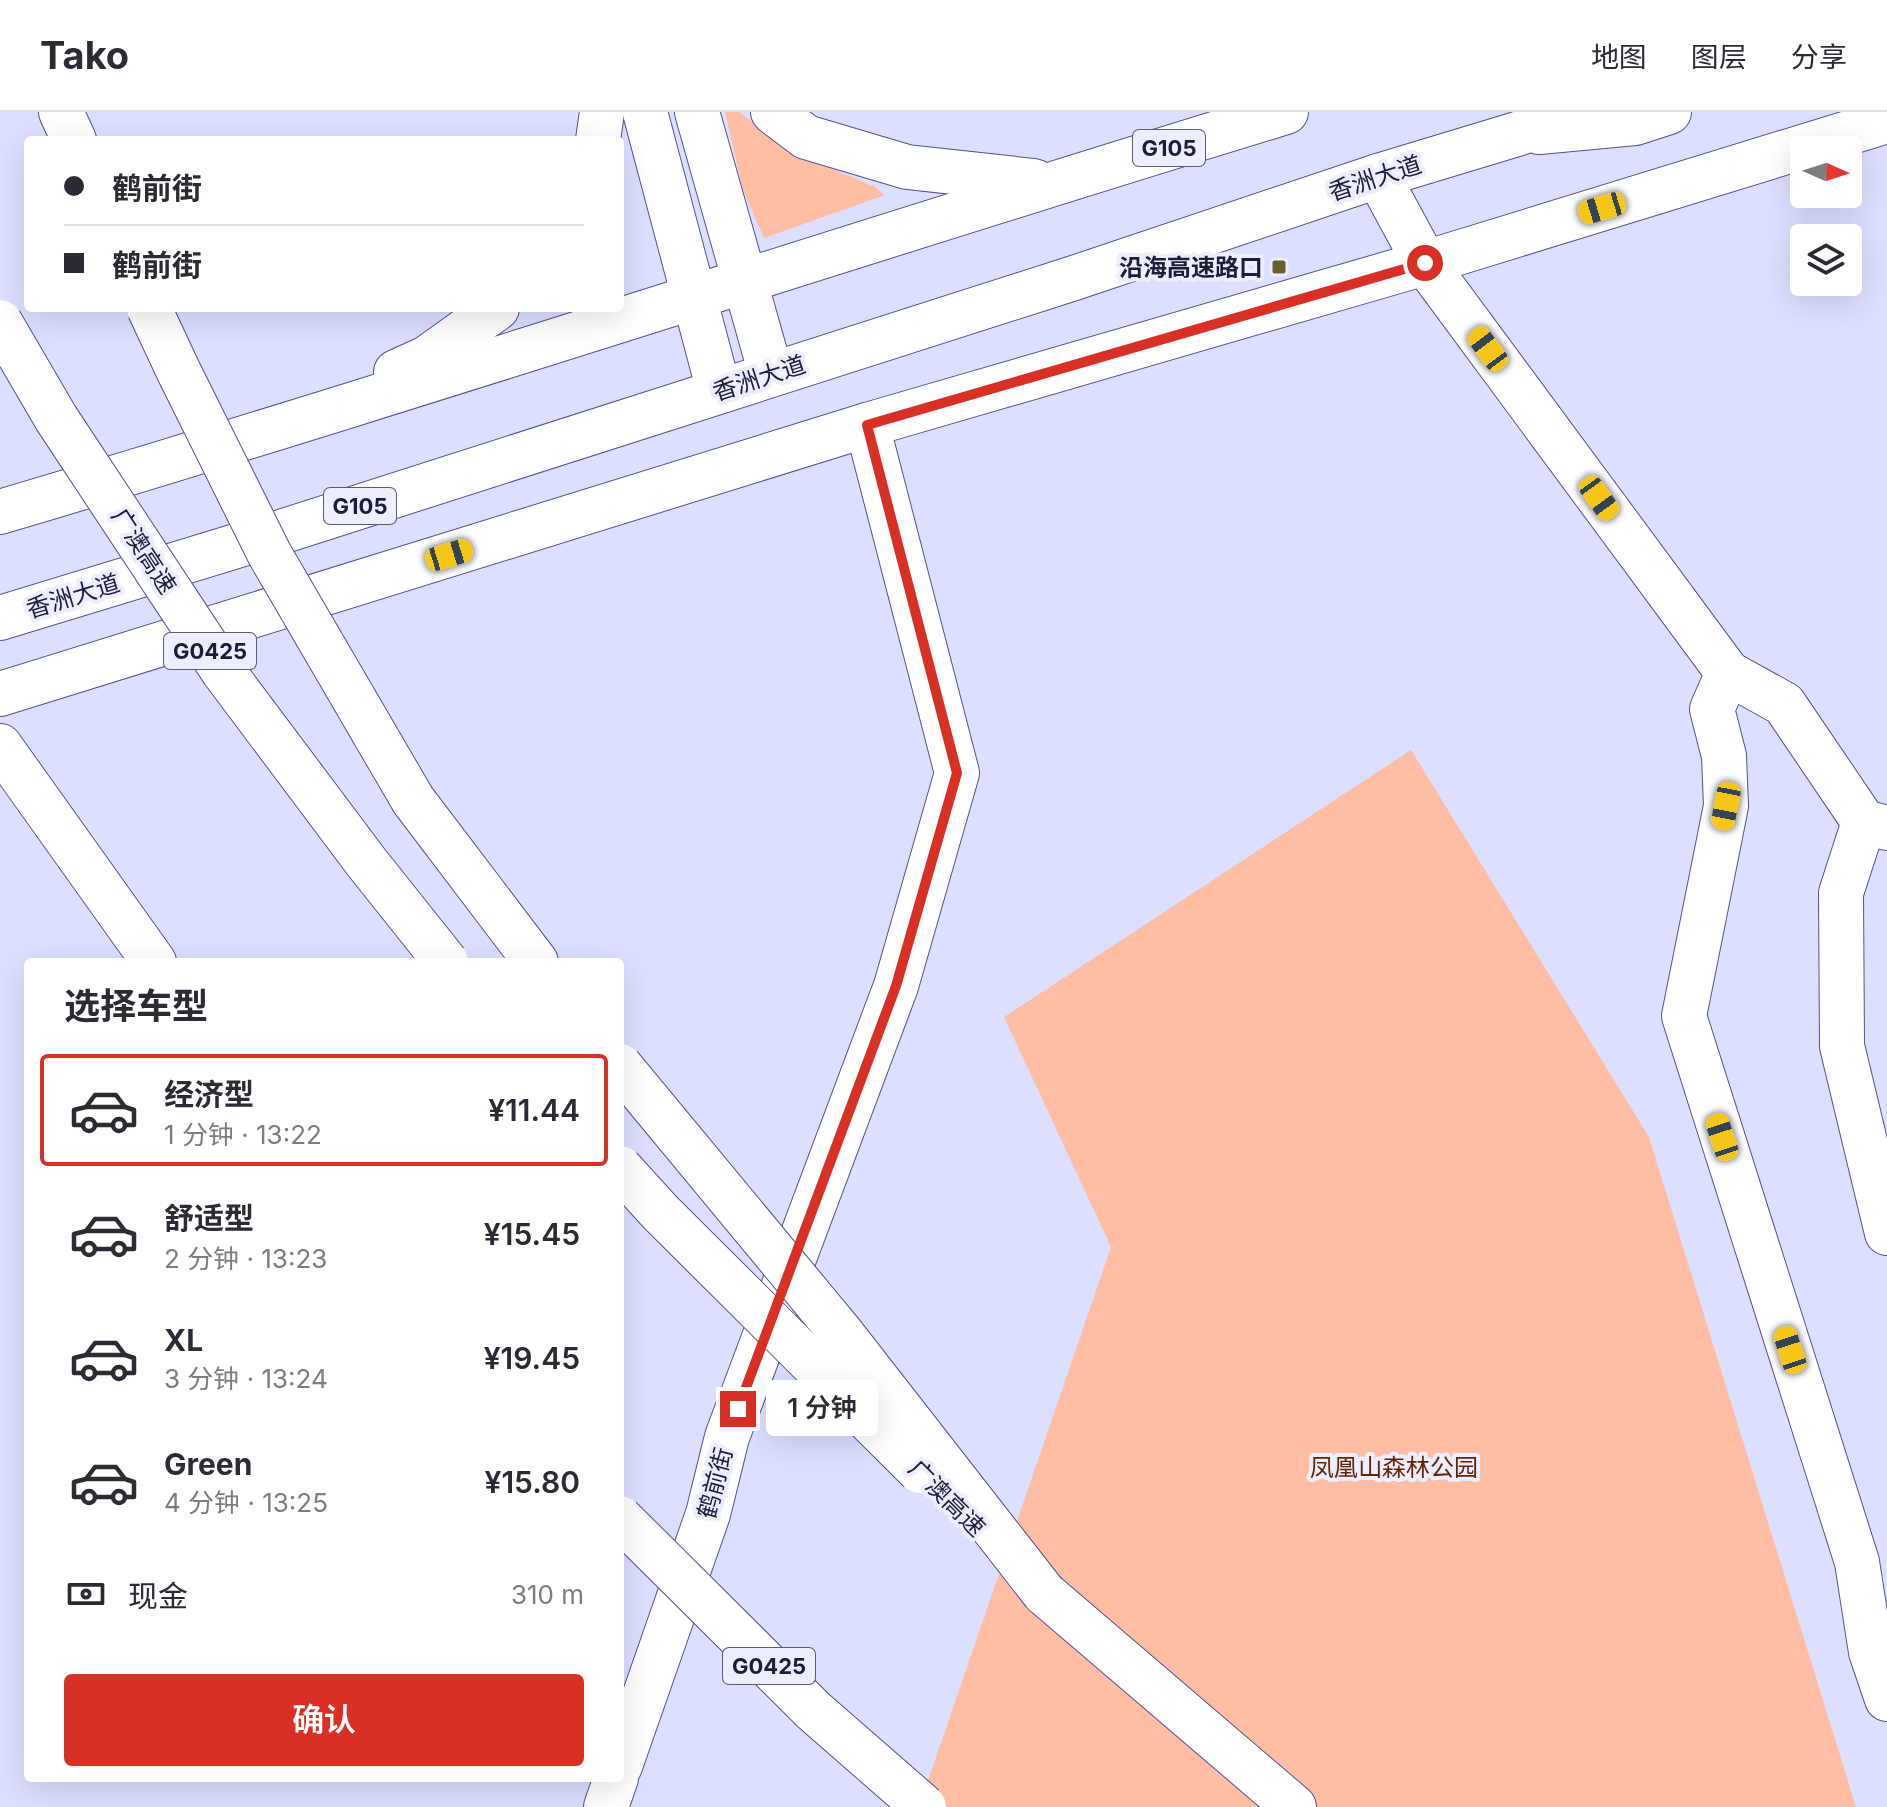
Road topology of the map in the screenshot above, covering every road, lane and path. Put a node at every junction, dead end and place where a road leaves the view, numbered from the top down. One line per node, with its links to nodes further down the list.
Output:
1 (61, 112): 12 (main road)
2 (77, 112): 13 (main road)
3 (602, 112): 14 (main road)
4 (645, 112): 19 (main road)
5 (697, 112): 18 (main road)
6 (773, 112): 16 (main road)
7 (1286, 112): 16 (main road, G105)
8 (1581, 112): 11 (main road, G105)
9 (1669, 112): 11 (main road)
10 (1887, 121): 17 (main road)
11 (1517, 134): 15 (main road, 香洲大道 / G105)
12 (72, 136)
13 (85, 136)
14 (599, 136)
15 (1378, 176): 17 (main road); 23 (main road, 香洲大道 / G105)
16 (1052, 183): 18 (main road, G105)
17 (1425, 263): 25 (main road); 29 (main road)
18 (745, 281): 19 (main road, G105); 23 (main road)
19 (694, 298): 24 (main road); 26 (main road, G105)
20 (151, 312): 35 (main road, bridge)
21 (491, 312): 26 (main road)
22 (0, 322): 34 (main road, 广澳高速 / G0425, bridge)
23 (771, 374): 24 (main road, 香洲大道 / G105)
24 (719, 391): 28 (main road, 香洲大道 / G105)
25 (867, 425): 30 (main road); 42 (main road, 鹤前街)
26 (251, 437): 27 (main road, G105)
27 (0, 512)
28 (0, 618)
29 (1728, 673): 32 (main road); 41 (main road)
30 (0, 694)
31 (0, 746): 33 (main road)
32 (1876, 825): 38 (main road)
33 (151, 958)
34 (443, 958)
35 (533, 958)
36 (624, 1071): 40 (main road, bridge)
37 (624, 1172): 40 (main road, 广澳高速, bridge)
38 (1887, 1233)
39 (624, 1522): 45 (main road, G0425, bridge)
40 (1044, 1593): 46 (main road, 广澳高速)
41 (1887, 1699)
42 (624, 1755)
43 (615, 1782): 44 (main road)
44 (606, 1807)
45 (924, 1807)
46 (1294, 1807)

